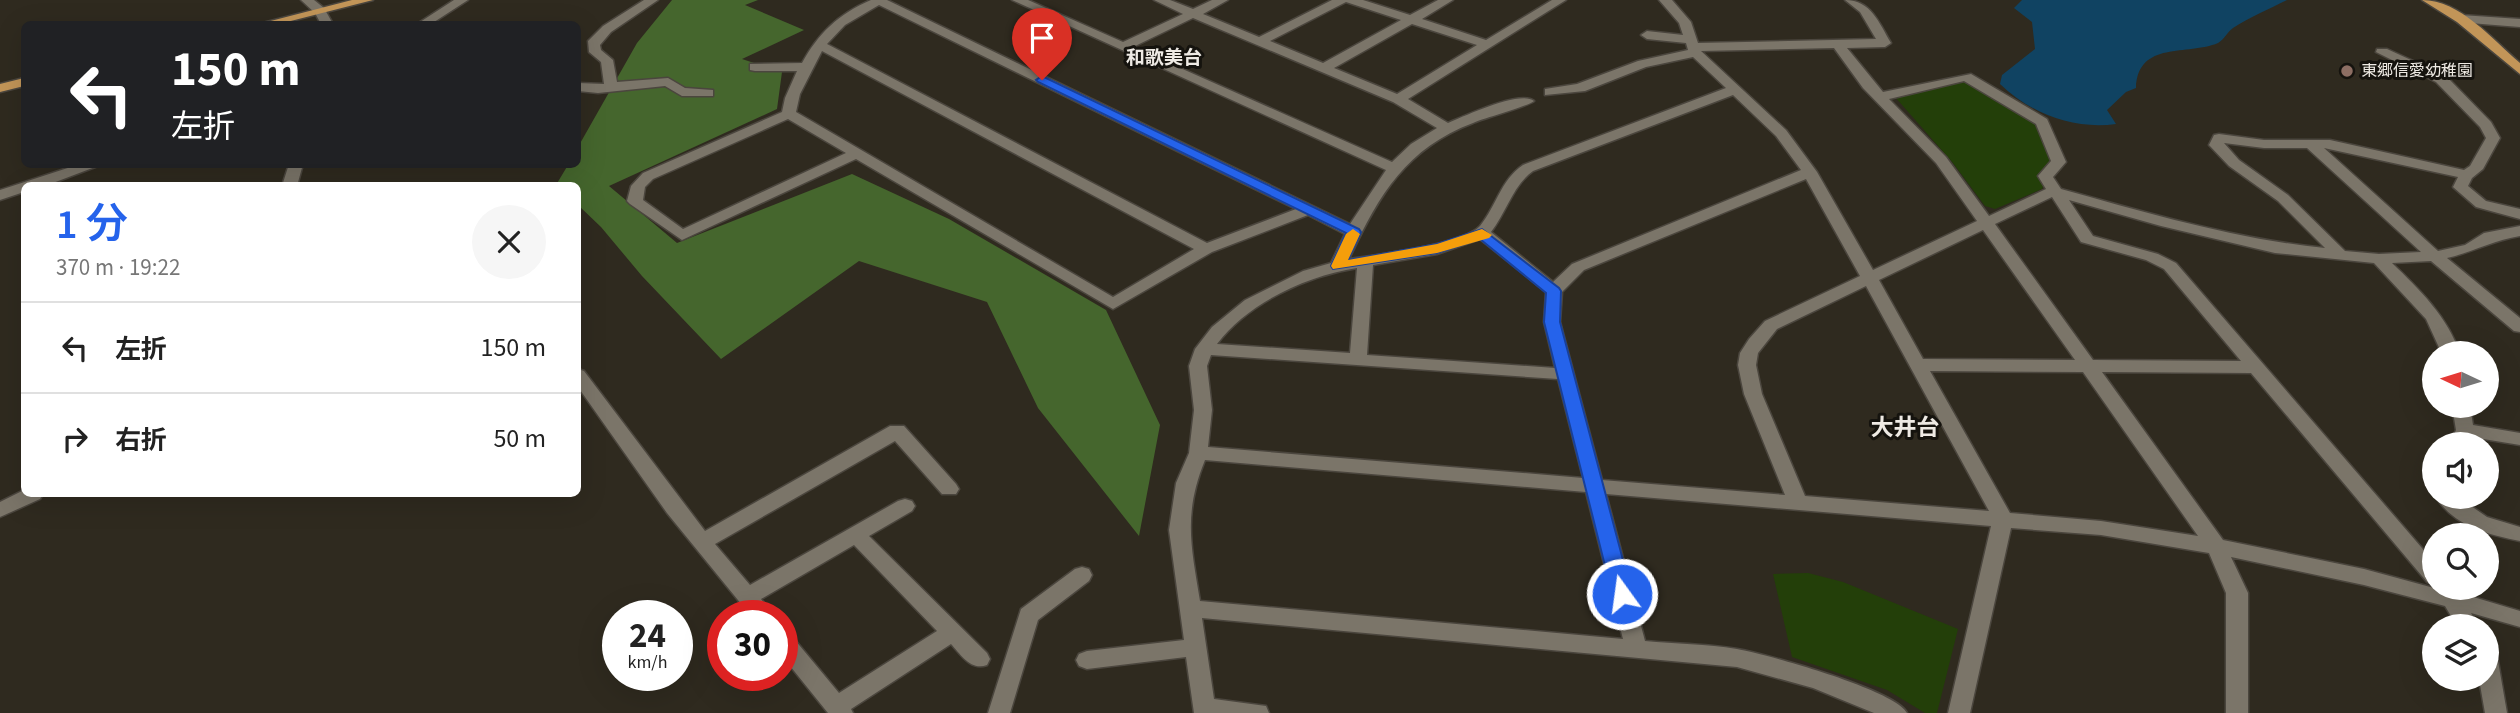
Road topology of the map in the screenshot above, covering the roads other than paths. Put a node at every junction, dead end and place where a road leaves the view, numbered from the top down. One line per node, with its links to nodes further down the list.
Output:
1 (307, 0): 16 (street)
2 (367, 0): 16 (main road)
3 (462, 0): 22 (street)
4 (652, 0): 37 (street)
5 (880, 0): 26 (street); 58 (street)
6 (1018, 0): 30 (street)
7 (1160, 0): 17 (street)
8 (1222, 0): 17 (street)
9 (1341, 0): 25 (street)
10 (1351, 0): 18 (street)
11 (1447, 0): 18 (street)
12 (1560, 0): 28 (street)
13 (1665, 0): 29 (street)
14 (1851, 0): 27 (street)
15 (2428, 0): 19 (main road)
16 (320, 11): 20 (main road); 21 (street)
17 (1193, 14): 25 (street); 30 (street)
18 (1411, 19): 28 (street); 34 (street)
19 (2460, 19): 23 (street); 35 (main road)
20 (278, 21)
21 (325, 21)
22 (428, 21)
23 (2520, 23)
24 (1647, 35): 29 (street)
25 (1259, 42): 34 (street)
26 (818, 44): 33 (street); 64 (street)
27 (1838, 44): 29 (street); 43 (street)
28 (1488, 45): 44 (street)
29 (1692, 46): 40 (street); 41 (street)
30 (1123, 47): 51 (street)
31 (2382, 52): 53 (street)
32 (755, 67): 33 (street)
33 (805, 67): 46 (street)
34 (1324, 68): 44 (street)
35 (2520, 70)
36 (21, 83): 39 (main road)
37 (611, 86): 38 (street); 42 (street)
38 (581, 87)
39 (0, 88)
40 (1737, 89): 52 (street); 63 (street)
41 (1550, 92)
42 (708, 93)
43 (1879, 97): 56 (street); 60 (street)
44 (1398, 99): 47 (street)
45 (1527, 101): 47 (street)
46 (789, 114): 49 (street); 49 (street)
47 (1449, 129): 51 (street)
48 (2312, 145): 53 (street); 65 (street); 66 (street)
49 (858, 153): 64 (street)
50 (83, 168): 54 (street)
51 (1393, 168): 62 (street)
52 (1810, 172): 70 (street); 71 (street)
53 (2466, 175): 59 (street)
54 (39, 182)
55 (21, 188): 57 (street)
56 (2053, 191): 60 (street); 65 (street); 79 (street)
57 (0, 195)
58 (1308, 210): 62 (street); 64 (street)
59 (2520, 214)
60 (1987, 222): 70 (street); 78 (street)
61 (2520, 231): 66 (street)
62 (1354, 232): 69 (street)
63 (1482, 233): 68 (street); 71 (street)
64 (1206, 249)
65 (2341, 256): 67 (street)
66 (2436, 256): 67 (street); 72 (street)
67 (2378, 259): 74 (street)
68 (1365, 263): 69 (street); 76 (street)
69 (1338, 266): 75 (street)
70 (1870, 277): 77 (street); 88 (street)
71 (1554, 291): 80 (street)
72 (2513, 316): 73 (street)
73 (2520, 327)
74 (2447, 341)
75 (1204, 349): 76 (street); 84 (street)
76 (1358, 360): 80 (street)
77 (1919, 365): 78 (street); 92 (street)
78 (2090, 367): 79 (street); 96 (street)
79 (2256, 367): 97 (street)
80 (1565, 374): 85 (street)
81 (581, 378): 95 (street)
82 (2499, 438): 83 (street)
83 (2520, 439)
84 (1198, 453): 85 (street); 103 (street)
85 (1595, 486): 88 (street); 107 (street)
86 (949, 489): 95 (street)
87 (27, 497): 91 (street)
88 (1798, 502): 92 (street)
89 (905, 506): 93 (street)
90 (2460, 509): 94 (street)
91 (0, 510)
92 (2003, 518): 96 (street); 117 (street)
93 (855, 534): 100 (street); 105 (street)
94 (2520, 534)
95 (702, 542): 100 (street)
96 (2216, 544): 99 (street); 118 (street)
97 (2422, 562)
98 (1082, 575): 114 (street)
99 (2422, 587)
100 (747, 597): 101 (street)
101 (750, 600)
102 (2468, 600): 104 (street)
103 (1192, 609): 106 (street); 107 (street)
104 (2520, 619)
105 (953, 632): 108 (street); 112 (street)
106 (1196, 647): 110 (street); 113 (street)
107 (1636, 648): 116 (street)
108 (979, 659)
109 (798, 660): 112 (street)
110 (1087, 660)
111 (2492, 691): 119 (street)
112 (839, 710)
113 (1205, 711): 115 (street)
114 (999, 713)
115 (1258, 713)
116 (1896, 713)
117 (1959, 713)
118 (2237, 713)
119 (2496, 713)

